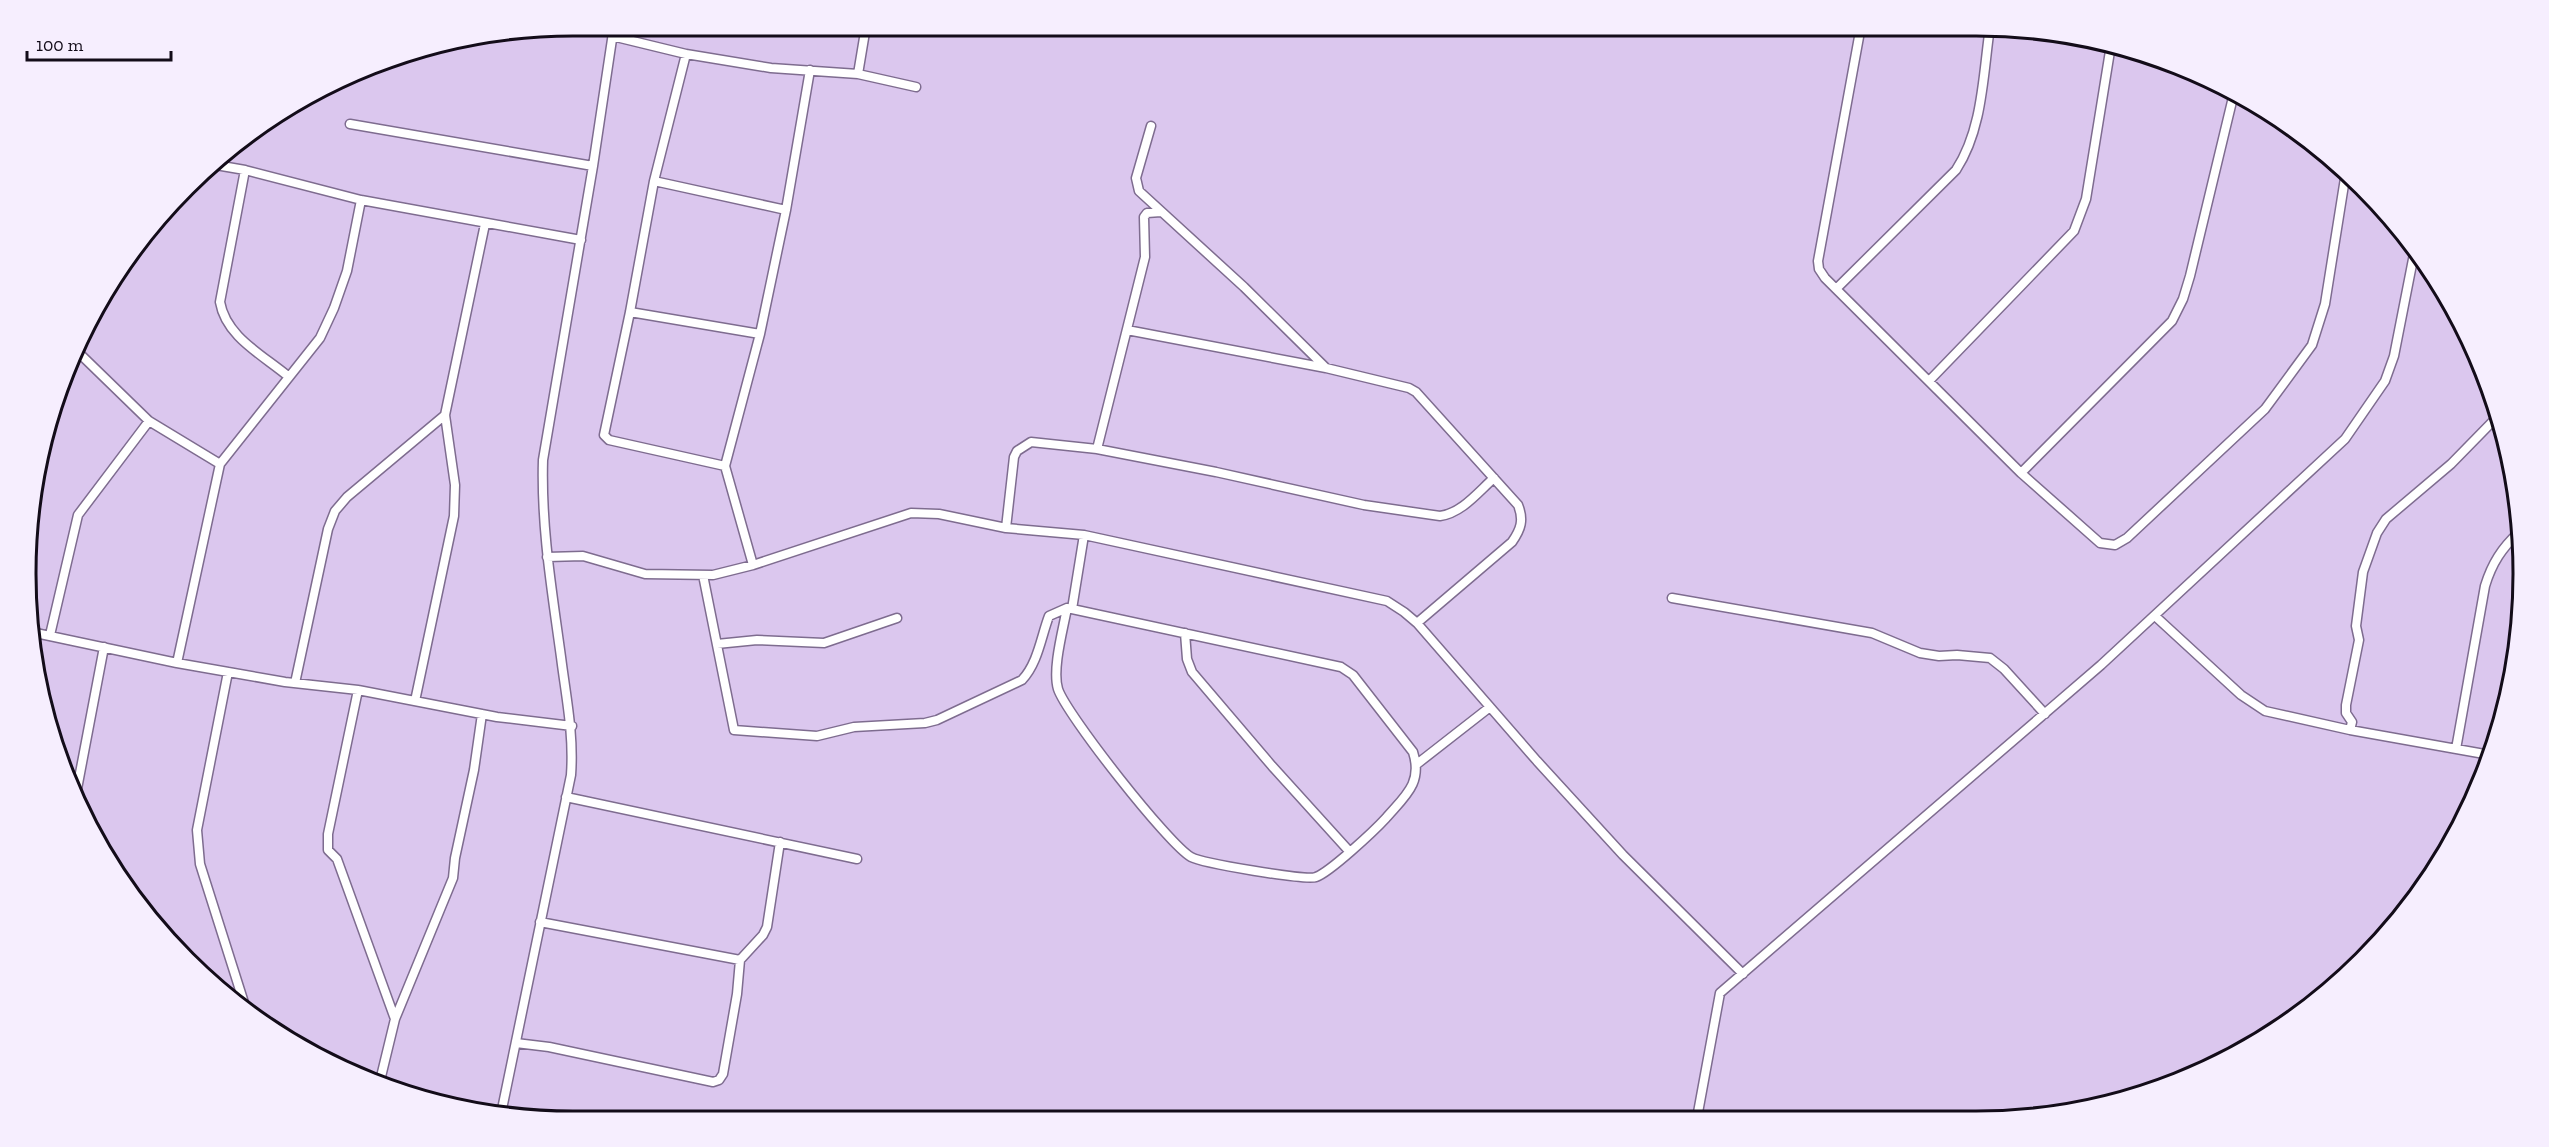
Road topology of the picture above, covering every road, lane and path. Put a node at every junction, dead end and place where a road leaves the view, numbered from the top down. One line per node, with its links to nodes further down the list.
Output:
1 (612, 36): 6 (street); 14 (street)
2 (864, 36): 8 (street)
3 (1859, 36): 24 (street)
4 (1989, 36): 24 (street)
5 (2110, 53): 31 (street)
6 (686, 54): 7 (street); 16 (street)
7 (810, 70): 8 (street); 19 (street)
8 (858, 74): 9 (street)
9 (916, 87)
10 (2232, 101): 38 (street)
11 (350, 124): 14 (street)
12 (1151, 126): 20 (street)
13 (223, 165): 15 (street)
14 (593, 166): 22 (street)
15 (245, 170): 18 (street); 30 (street)
16 (654, 181): 19 (street); 25 (street)
17 (2344, 182): 38 (street)
18 (361, 200): 21 (street); 30 (street)
19 (786, 210): 27 (street)
20 (1161, 212): 26 (street); 29 (street)
21 (485, 224): 22 (street); 32 (street)
22 (581, 240): 43 (street)
23 (2412, 261): 48 (street)
24 (1836, 289): 31 (street)
25 (630, 312): 27 (street); 37 (street)
26 (1127, 330): 29 (street); 35 (street)
27 (760, 334): 37 (street)
28 (82, 356): 33 (street)
29 (1326, 368): 39 (street)
30 (289, 376): 36 (street)
31 (1929, 381): 38 (street)
32 (445, 415): 58 (street); 60 (street)
33 (149, 421): 36 (street); 53 (street)
34 (2491, 423): 65 (street)
35 (1097, 449): 39 (street); 40 (street)
36 (220, 464): 56 (street)
37 (725, 466): 44 (street)
38 (2021, 473)
39 (1494, 478): 50 (street)
40 (1006, 528): 41 (street); 44 (street)
41 (1084, 535): 47 (street); 50 (street)
42 (2512, 539): 66 (street)
43 (547, 557): 45 (street); 64 (street)
44 (753, 565): 45 (street)
45 (703, 575): 54 (street)
46 (1672, 598): 63 (street)
47 (1069, 609): 52 (street); 54 (street); 72 (street)
48 (2155, 616): 63 (street); 65 (street)
49 (897, 618): 54 (street)
50 (1416, 623): 61 (street)
51 (40, 633): 53 (street)
52 (1185, 633): 68 (street); 72 (street)
53 (50, 635): 55 (street)
54 (717, 645)
55 (104, 647): 56 (street); 69 (street)
56 (177, 663): 57 (street)
57 (228, 672): 58 (street); 77 (street)
58 (295, 683): 59 (street)
59 (358, 690): 60 (street); 78 (street)
60 (415, 702): 62 (street)
61 (1490, 708): 68 (street); 76 (street)
62 (482, 714): 64 (street); 78 (street)
63 (2045, 714): 76 (street)
64 (572, 726): 70 (street)
65 (2350, 730): 66 (street)
66 (2456, 749): 67 (street)
67 (2481, 753)
68 (1417, 764): 72 (street)
69 (78, 782)
70 (566, 797): 71 (street); 74 (street)
71 (780, 842): 73 (street); 75 (street)
72 (1349, 851)
73 (857, 859)
74 (540, 922): 75 (street); 79 (street)
75 (740, 960): 79 (street)
76 (1743, 974): 82 (street)
77 (242, 997)
78 (395, 1019): 80 (street)
79 (516, 1043): 81 (street)
80 (381, 1075)
81 (503, 1106)
82 (1698, 1111)

